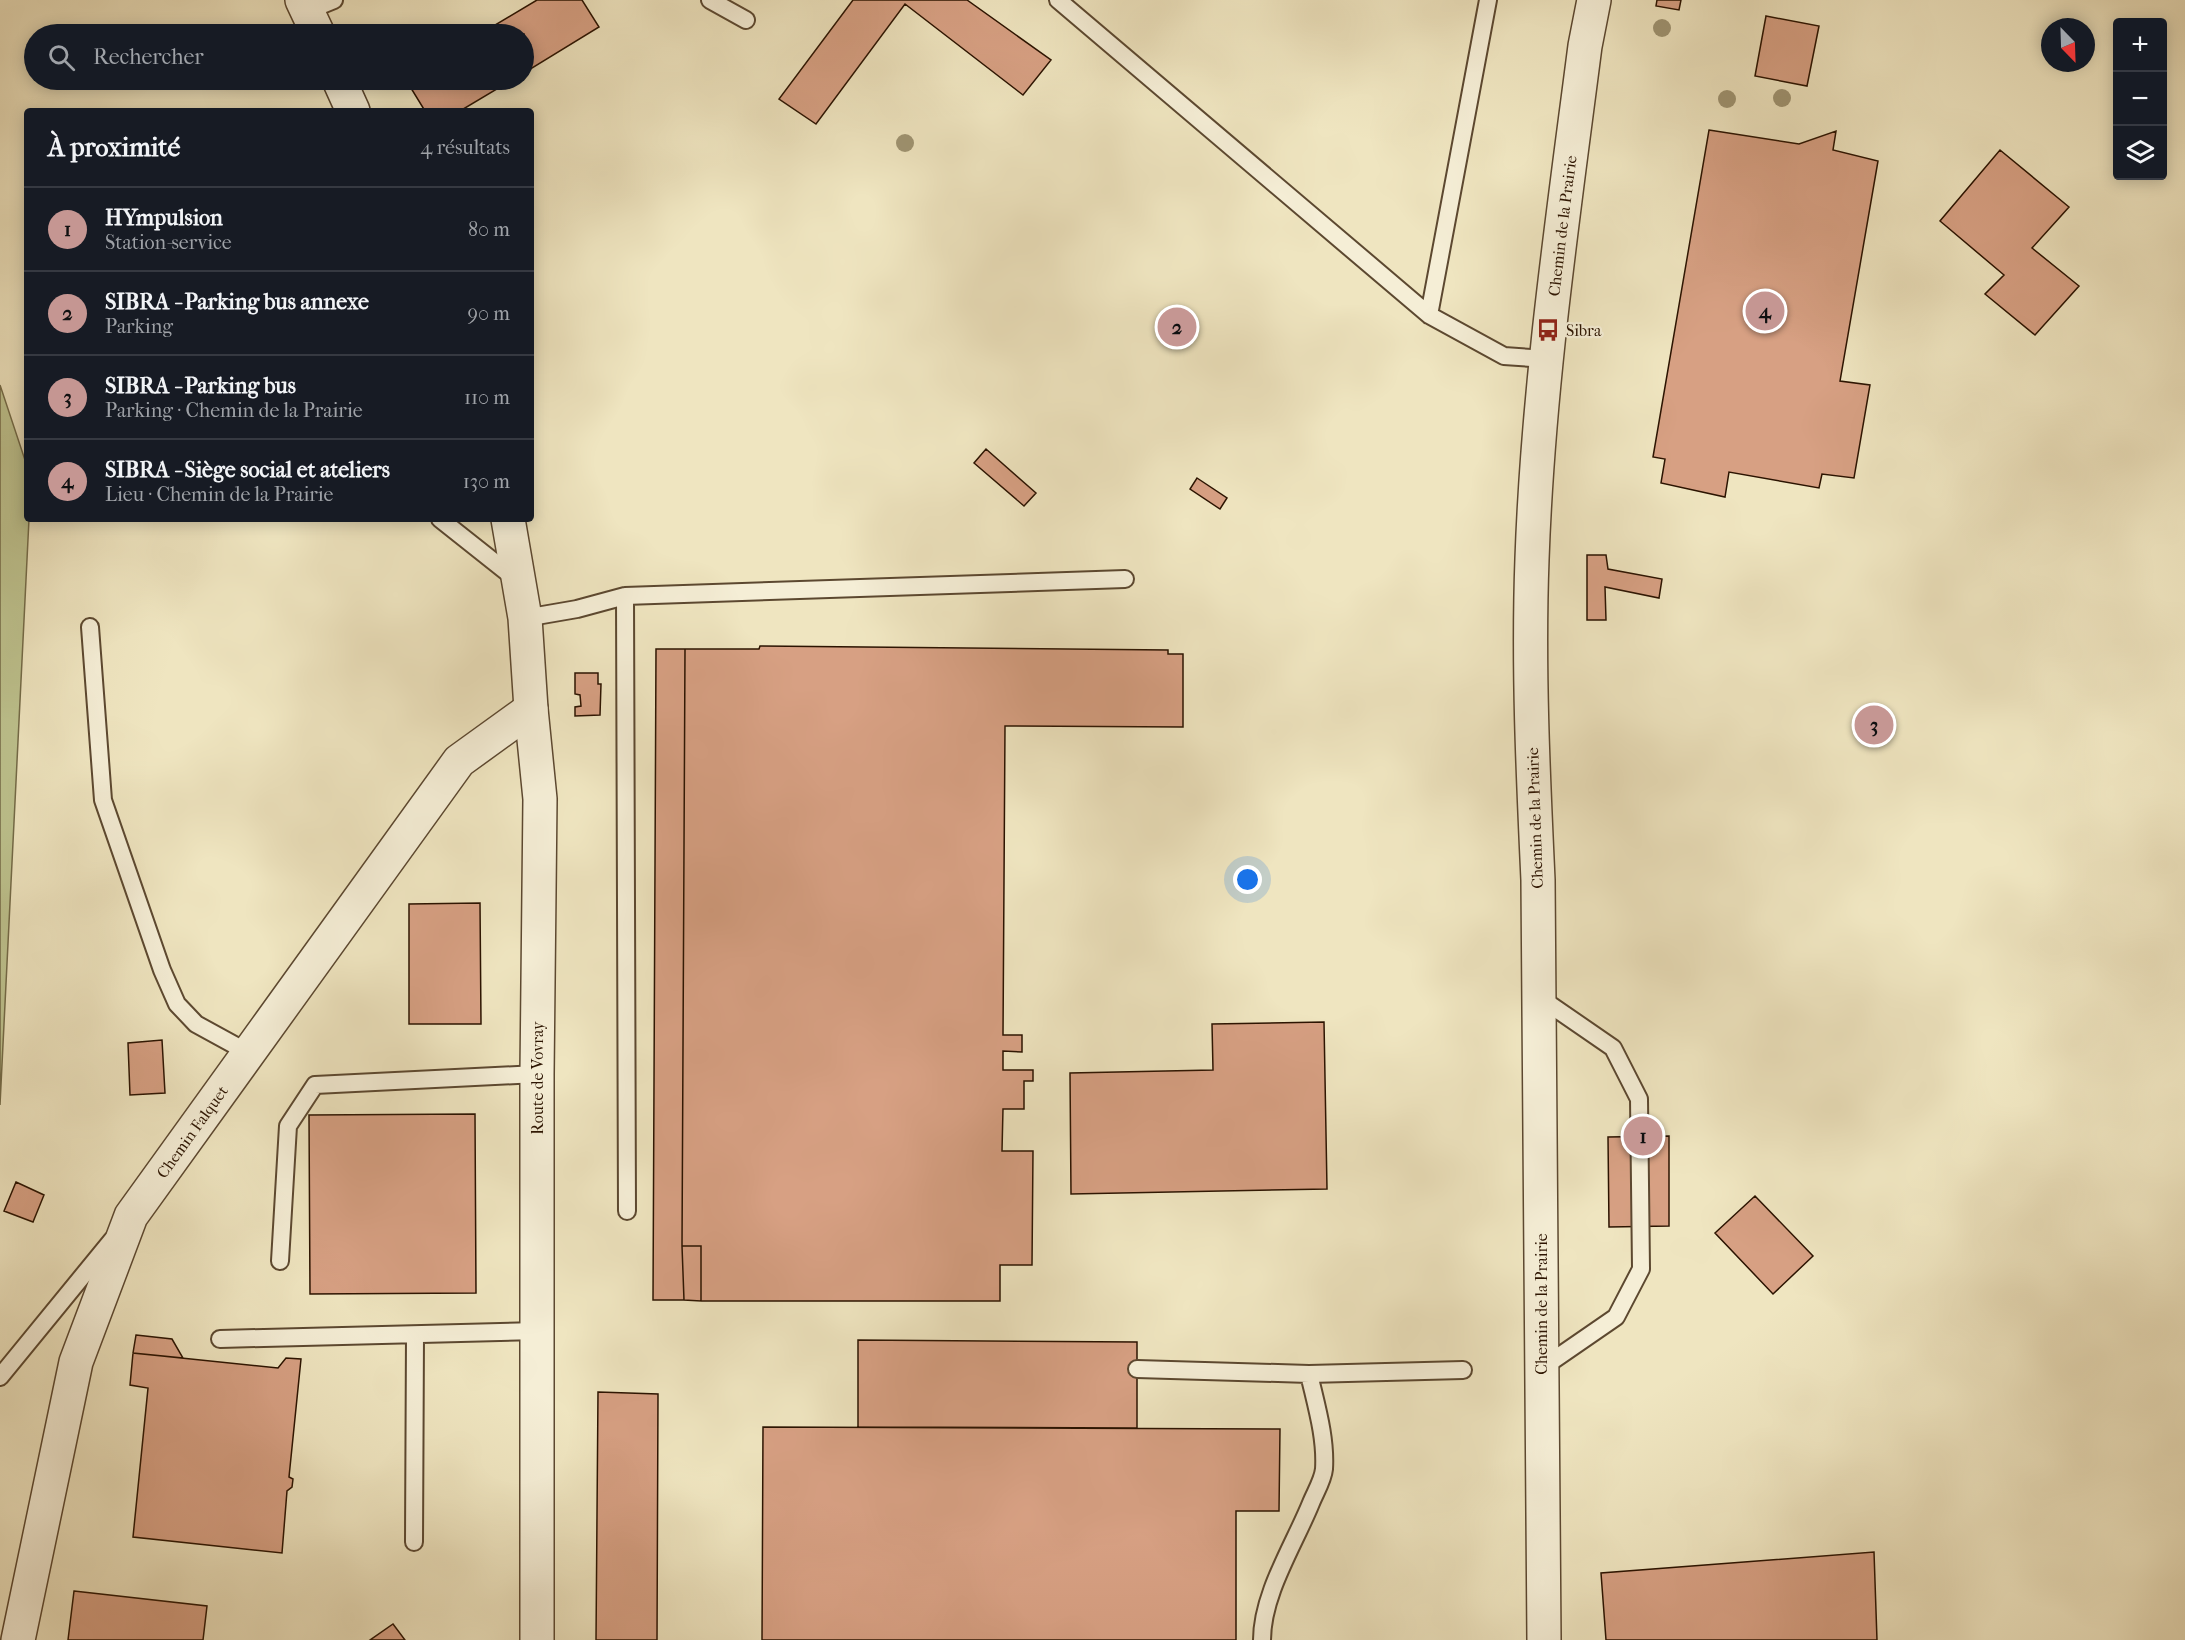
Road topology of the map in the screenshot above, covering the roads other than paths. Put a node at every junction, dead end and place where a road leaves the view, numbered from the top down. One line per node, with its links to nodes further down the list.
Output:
1 (710, 0): 5 (lane)
2 (1058, 0): 8 (lane)
3 (1488, 0): 8 (lane)
4 (1594, 0): 9 (street, Chemin de la Prairie)
5 (746, 20)
6 (344, 90): 7 (street)
7 (352, 108)
8 (1429, 315): 9 (lane)
9 (1546, 359): 18 (street, Chemin de la Prairie)
10 (444, 522): 13 (lane)
11 (509, 522): 13 (street, Route de Vovray)
12 (1125, 579): 14 (lane)
13 (519, 581): 15 (street, Route de Vovray)
14 (625, 596): 15 (lane); 21 (lane)
15 (525, 618): 17 (street, Route de Vovray)
16 (90, 627): 19 (lane)
17 (531, 709): 19 (street, Chemin Falquet); 20 (street, Route de Vovray)
18 (1539, 997): 27 (street, Chemin de la Prairie); 27 (lane)
19 (249, 1053): 22 (street, Chemin Falquet)
20 (537, 1074): 23 (lane); 24 (street, Route de Vovray)
21 (627, 1211)
22 (131, 1216): 31 (lane); 33 (street, Chemin Falquet)
23 (280, 1261)
24 (538, 1331): 25 (lane); 34 (street, Route de Vovray)
25 (415, 1335): 26 (lane); 32 (lane)
26 (219, 1339)
27 (1542, 1368): 36 (street, Chemin de la Prairie)
28 (1137, 1369): 30 (lane)
29 (1463, 1370): 30 (lane)
30 (1309, 1374): 35 (lane)
31 (0, 1377)
32 (414, 1542)
33 (18, 1640)
34 (537, 1640)
35 (1262, 1640)
36 (1544, 1640)

